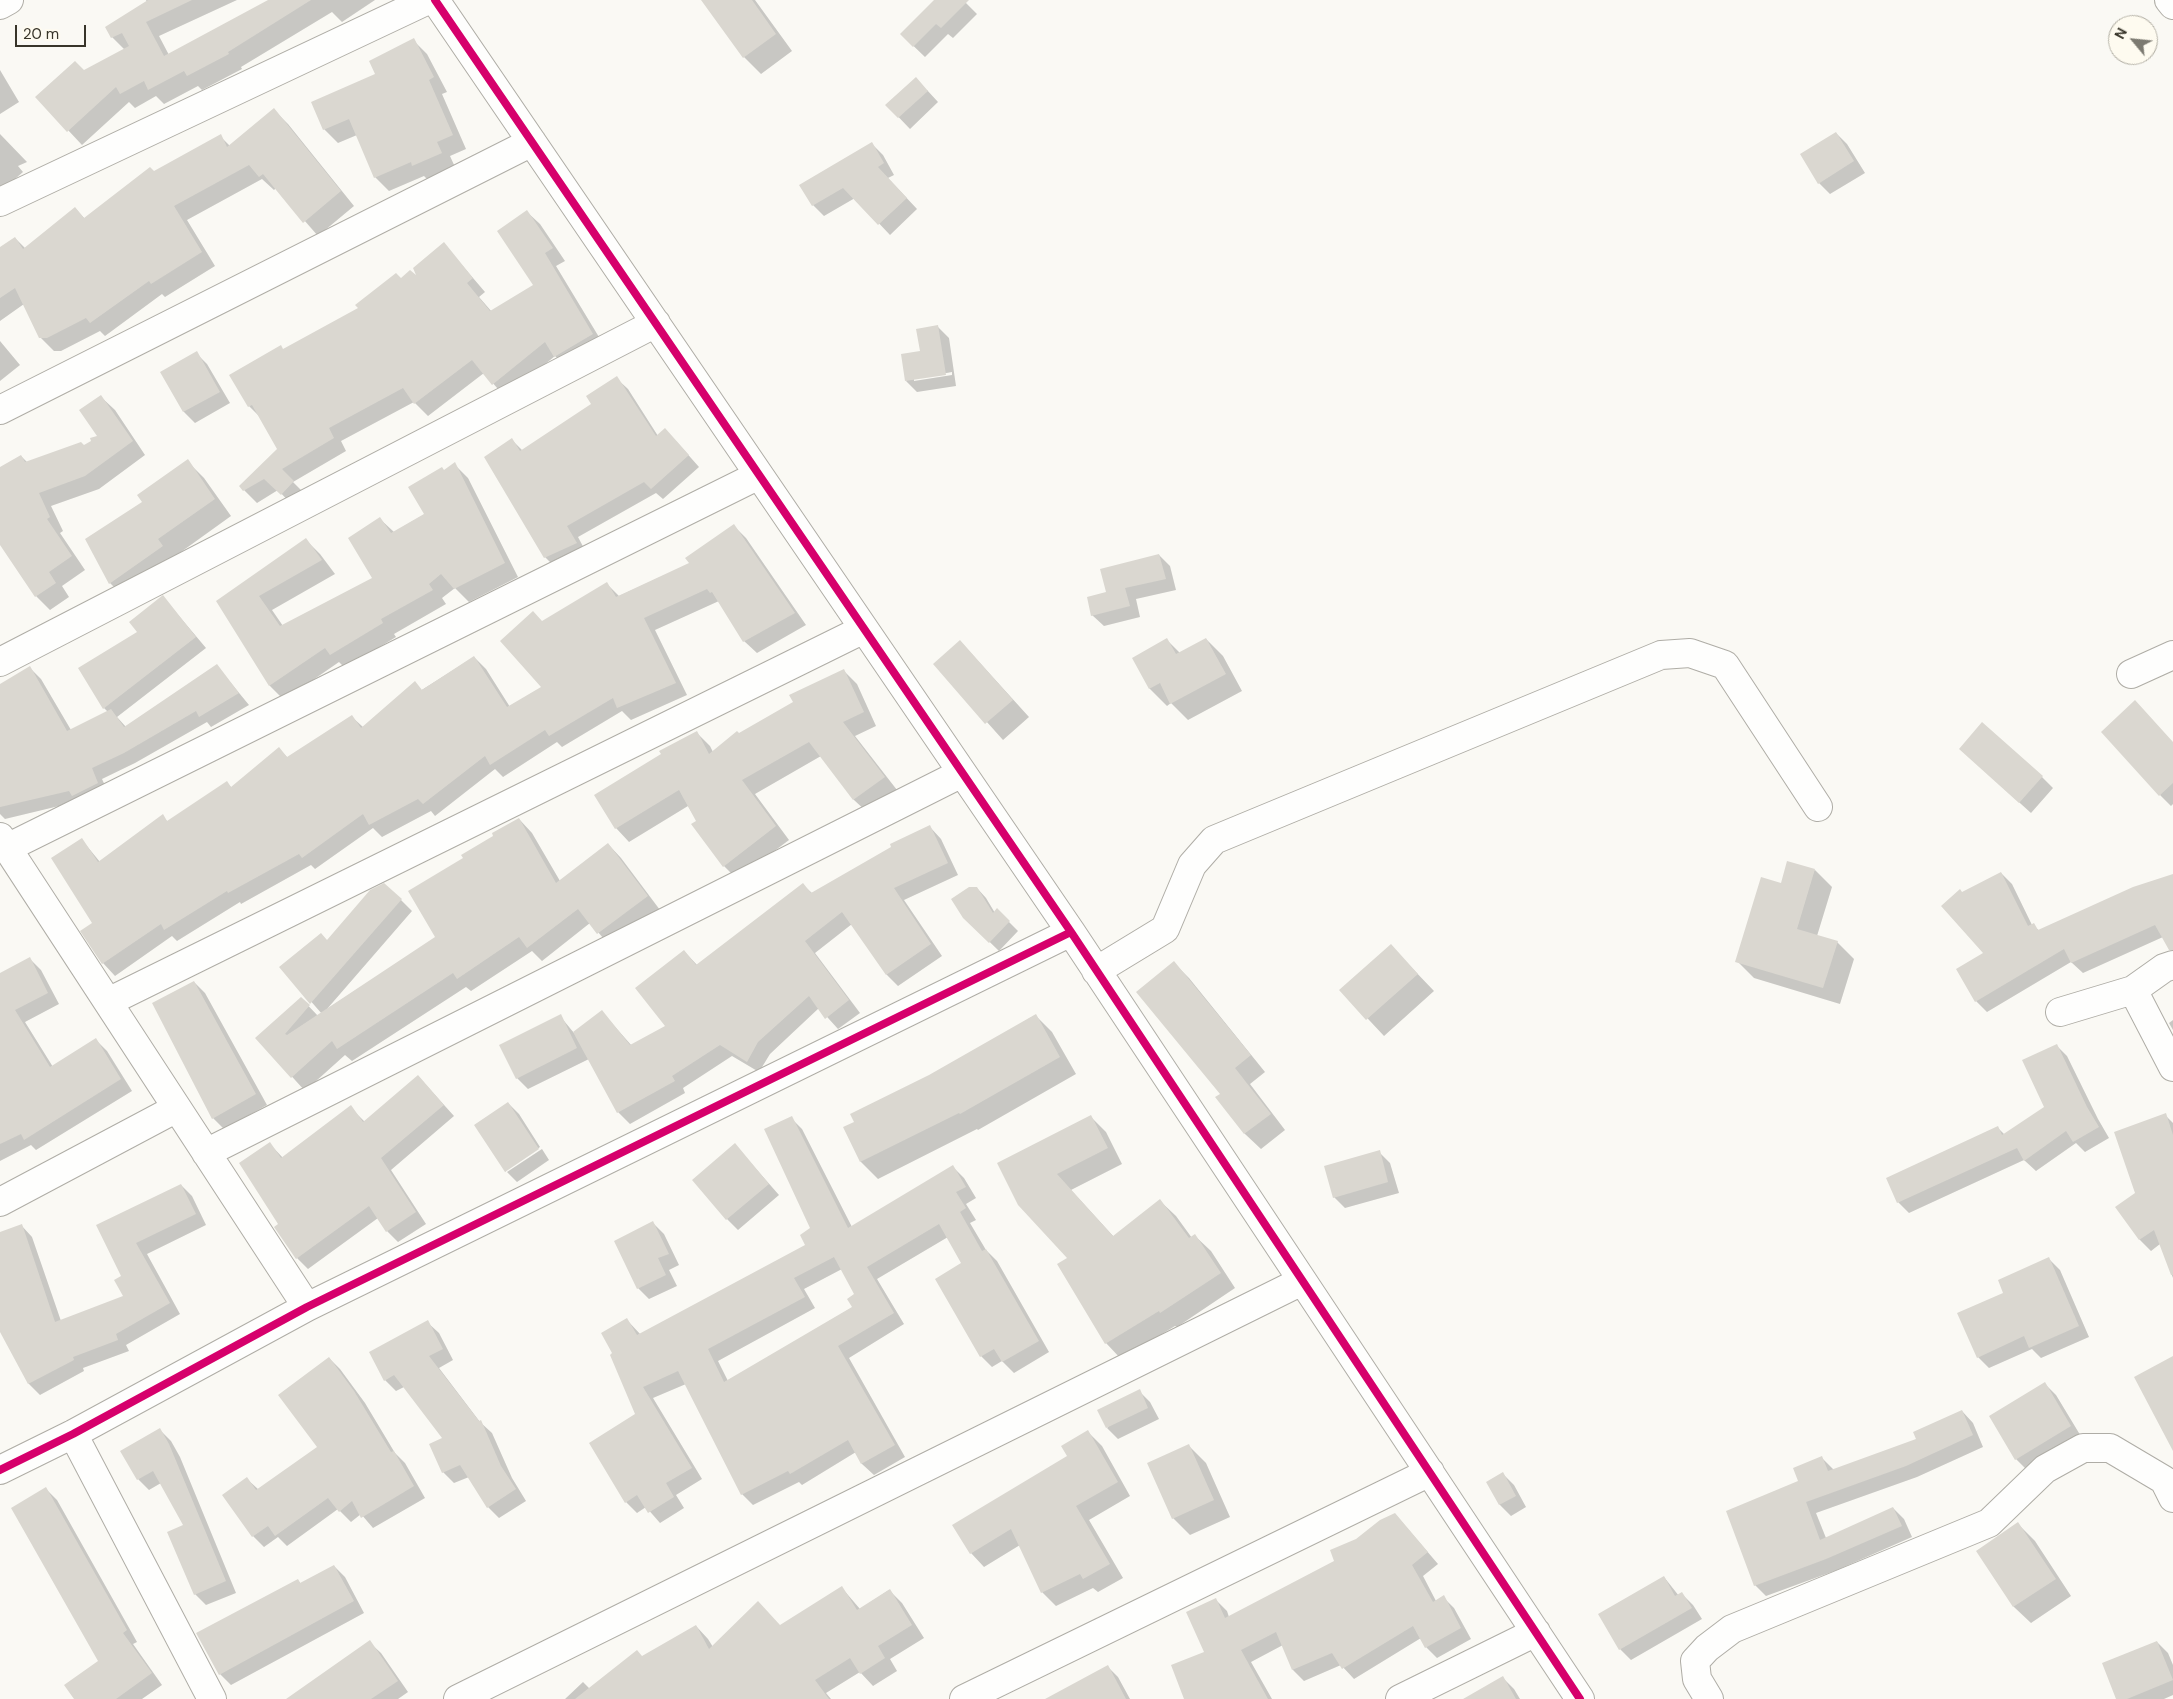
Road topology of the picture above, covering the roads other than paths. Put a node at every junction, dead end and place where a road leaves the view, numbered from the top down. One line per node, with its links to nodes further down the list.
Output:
1 (9, 0): 5 (street)
2 (428, 0): 8 (street)
3 (435, 0): 7 (street)
4 (2169, 0): 6 (street)
5 (0, 5)
6 (2173, 5)
7 (532, 142): 9 (street); 10 (street)
8 (0, 202)
9 (656, 323): 11 (street); 14 (street)
10 (0, 410)
11 (759, 475): 12 (street); 18 (street)
12 (864, 629): 16 (street); 23 (street)
13 (2173, 655): 15 (street)
14 (0, 662)
15 (2131, 674)
16 (962, 773): 19 (street); 27 (street)
17 (1818, 807): 21 (street)
18 (4, 843): 23 (street)
19 (1071, 932): 21 (street); 30 (street)
20 (2173, 965): 22 (street)
21 (1096, 970): 29 (street)
22 (2133, 990): 24 (street); 25 (street)
23 (108, 1002): 26 (street)
24 (2060, 1012)
25 (2173, 1067)
26 (177, 1108): 27 (street); 28 (street)
27 (206, 1153): 30 (street)
28 (0, 1202)
29 (1302, 1281): 33 (street); 37 (street)
30 (307, 1307): 31 (street)
31 (73, 1434): 32 (street); 36 (street)
32 (0, 1470)
33 (1430, 1472): 35 (street); 38 (street)
34 (2173, 1498): 41 (street)
35 (1536, 1632): 39 (street); 40 (street)
36 (212, 1699)
37 (458, 1699)
38 (964, 1699)
39 (1400, 1699)
40 (1580, 1699)
41 (1709, 1699)

